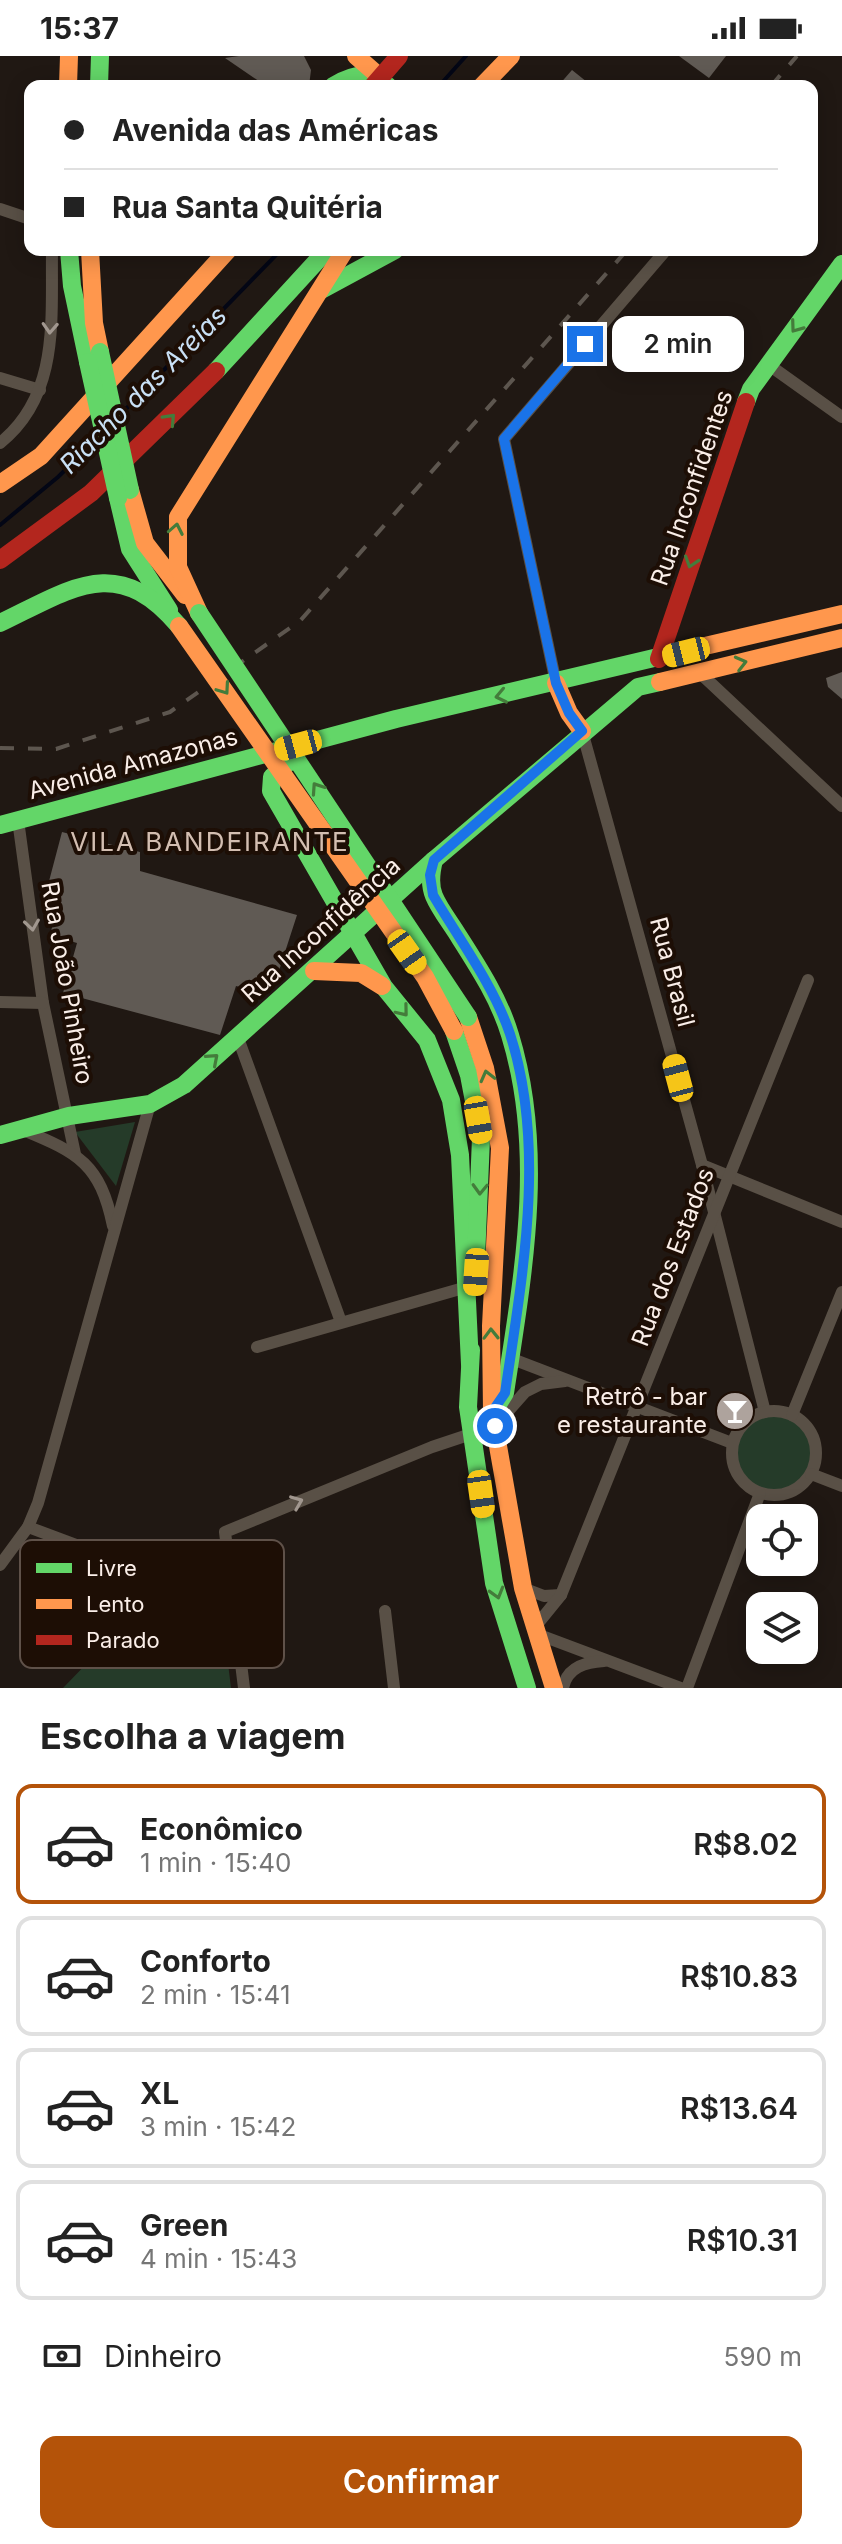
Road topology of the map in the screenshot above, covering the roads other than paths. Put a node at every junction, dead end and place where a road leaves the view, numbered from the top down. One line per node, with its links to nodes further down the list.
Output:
1 (69, 56): 6 (main road)
2 (100, 56): 7 (main road)
3 (356, 56): 10 (main road)
4 (399, 56): 11 (main road)
5 (511, 56): 12 (main road)
6 (68, 80)
7 (99, 80)
8 (341, 80): 9 (main road)
9 (374, 80)
10 (377, 80)
11 (382, 80)
12 (488, 80)
13 (0, 209): 14 (street)
14 (24, 217)
15 (52, 256): 28 (street, one-way to 28)
16 (70, 256): 25 (main road)
17 (90, 256): 25 (main road)
18 (223, 256): 31 (main road)
19 (321, 256): 33 (main road, one-way to 19)
20 (341, 256): 24 (main road)
21 (384, 256): 24 (main road)
22 (661, 256): 41 (street)
23 (842, 264): 26 (main road, Rua Inconfidentes, one-way to 26)
24 (321, 290): 34 (main road, one-way to 24)
25 (94, 357): 32 (main road, bridge)
26 (769, 365): 29 (street); 39 (main road, Rua Inconfidentes, one-way to 39)
27 (0, 378): 28 (street)
28 (40, 390): 30 (street)
29 (842, 417)
30 (0, 443)
31 (0, 484)
32 (124, 494): 34 (main road); 36 (main road)
33 (0, 560)
34 (195, 608): 74 (main road, one-way to 34, bridge)
35 (842, 614): 39 (main road, Avenida Amazonas)
36 (176, 622): 37 (main road); 69 (main road, one-way to 69, bridge)
37 (0, 623)
38 (842, 638): 40 (main road, one-way to 38)
39 (659, 659): 41 (main road, Avenida Amazonas)
40 (700, 673): 42 (main road, Rua Inconfidência); 44 (street)
41 (556, 683): 42 (main road); 43 (main road, Avenida Amazonas, one-way to 43)
42 (582, 731): 46 (main road, Rua Inconfidência); 59 (street, Rua Brasil)
43 (318, 739): 45 (main road, Avenida Amazonas); 47 (main road)
44 (842, 806)
45 (9, 822): 52 (street, Rua João Pinheiro, one-way to 52)
46 (434, 860): 47 (main road, Rua Inconfidência); 68 (main road)
47 (355, 933): 48 (main road, Rua Inconfidência); 50 (main road)
48 (314, 971): 50 (main road); 53 (main road, Rua Inconfidência)
49 (808, 980): 60 (street, Rua dos Estados)
50 (384, 987): 64 (main road, one-way to 64)
51 (0, 1002): 52 (street)
52 (43, 1003): 55 (street, Rua João Pinheiro)
53 (238, 1038): 54 (main road, Rua Inconfidência, one-way to 53); 66 (street)
54 (150, 1104): 55 (main road, Rua Inconfidência); 63 (street)
55 (69, 1116): 56 (main road, Rua Inconfidência); 58 (street, Rua João Pinheiro)
56 (21, 1129): 57 (main road, Rua Inconfidência); 58 (street)
57 (0, 1135)
58 (75, 1154): 63 (street)
59 (702, 1165): 60 (street); 61 (street, Rua Brasil)
60 (728, 1176): 61 (street, Rua dos Estados); 62 (street)
61 (715, 1215): 71 (street, Rua dos Estados); 72 (street, Rua Brasil)
62 (842, 1222)
63 (114, 1229): 80 (street)
64 (467, 1287): 66 (street); 69 (main road)
65 (842, 1292): 73 (street)
66 (341, 1322): 67 (street)
67 (257, 1347)
68 (510, 1358): 70 (street); 74 (main road)
69 (470, 1364): 75 (main road)
70 (565, 1381): 71 (street); 74 (street)
71 (637, 1407): 76 (street); 87 (street, Rua dos Estados)
72 (765, 1412): 73 (street); 76 (street)
73 (792, 1415): 77 (street)
74 (493, 1419): 75 (street); 83 (main road)
75 (472, 1433): 82 (street, one-way to 75); 84 (main road)
76 (732, 1443): 79 (street)
77 (811, 1474): 78 (street); 79 (street)
78 (842, 1486)
79 (760, 1493): 98 (street)
80 (28, 1527): 81 (street); 85 (street)
81 (63, 1540)
82 (226, 1540)
83 (516, 1549): 84 (main road); 86 (main road)
84 (490, 1555): 94 (main road, one-way to 94)
85 (0, 1565)
86 (523, 1588): 87 (street); 89 (main road)
87 (561, 1595): 89 (street, Rua dos Estados)
88 (385, 1611): 93 (street)
89 (536, 1630): 90 (street); 95 (main road)
90 (612, 1661): 96 (street); 97 (street)
91 (242, 1668): 92 (street)
92 (244, 1688)
93 (394, 1688)
94 (527, 1688)
95 (554, 1688)
96 (563, 1688)
97 (681, 1688)
98 (687, 1688)

